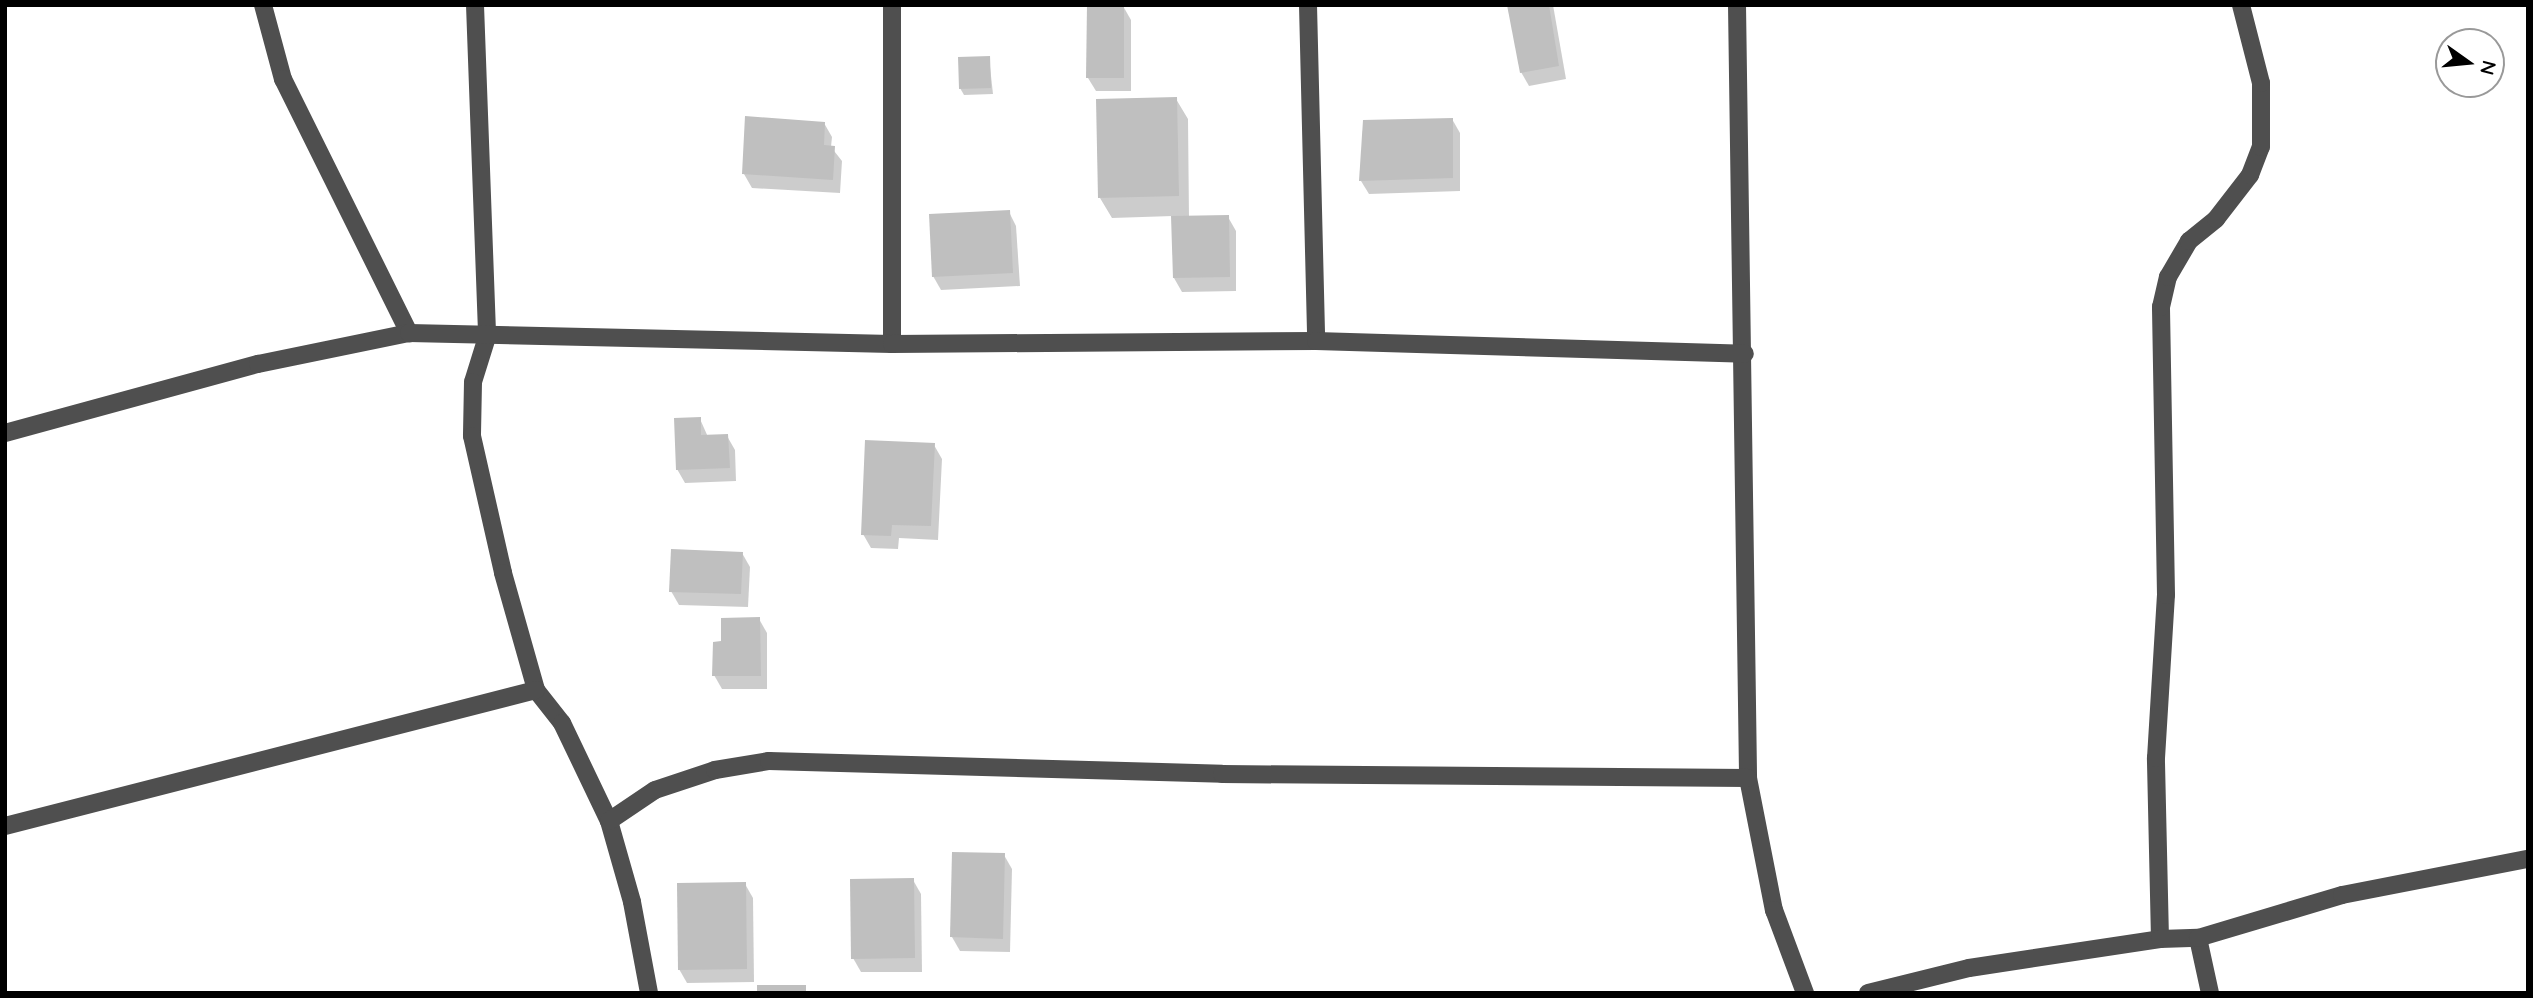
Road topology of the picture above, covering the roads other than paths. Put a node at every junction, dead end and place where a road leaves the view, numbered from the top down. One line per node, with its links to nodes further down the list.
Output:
1 (263, 5): 7 (street)
2 (474, 5): 8 (street)
3 (892, 5): 10 (street)
4 (1308, 5): 9 (street)
5 (1737, 5): 11 (street)
6 (2241, 5): 19 (street)
7 (409, 334): 8 (street); 12 (street)
8 (487, 337): 10 (street); 13 (street)
9 (1316, 341): 10 (street); 11 (street)
10 (892, 344)
11 (1745, 354): 14 (street)
12 (5, 433)
13 (536, 690): 15 (street); 16 (street)
14 (1748, 778): 15 (street); 21 (street)
15 (609, 821): 20 (street)
16 (5, 826)
17 (2528, 859): 18 (street)
18 (2198, 938): 19 (street); 23 (street)
19 (2160, 939): 22 (street)
20 (649, 993)
21 (1805, 993)
22 (1868, 993)
23 (2210, 993)

